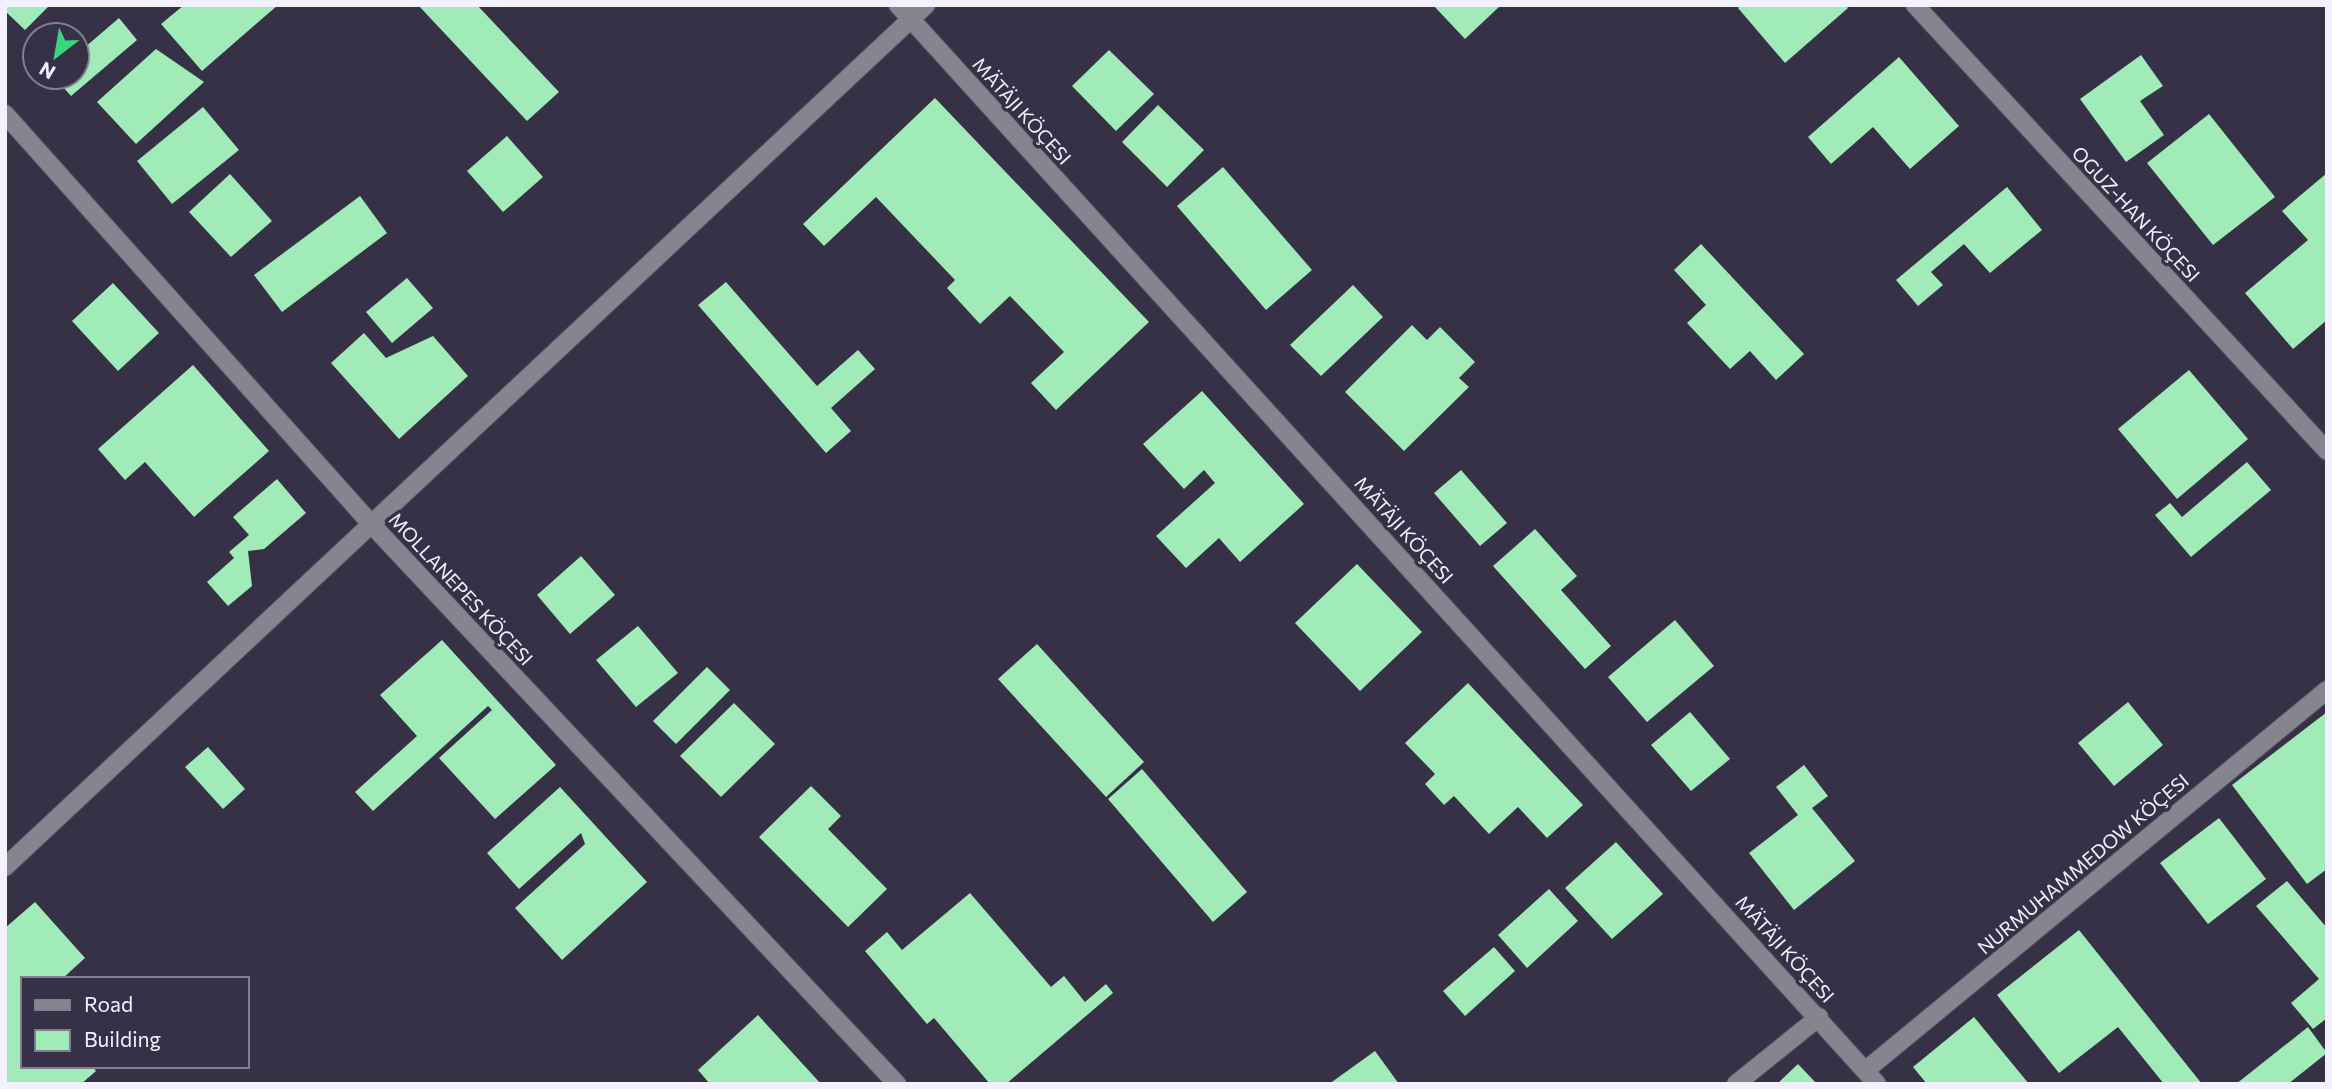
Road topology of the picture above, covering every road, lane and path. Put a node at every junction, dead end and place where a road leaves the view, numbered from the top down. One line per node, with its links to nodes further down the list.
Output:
1 (898, 5): 4 (street, MÄTÄJI KÖÇESI)
2 (926, 5): 4 (street)
3 (1915, 5): 6 (street, OGUZ-HAN KÖÇESI)
4 (910, 19): 7 (street); 10 (street, MÄTÄJI KÖÇESI)
5 (5, 114): 7 (street, MOLLANEPES KÖÇESI)
6 (2327, 451)
7 (373, 526): 9 (street); 12 (street, MOLLANEPES KÖÇESI)
8 (2327, 690): 11 (street, NURMUHAMMEDOW KÖÇESI)
9 (5, 867)
10 (1819, 1017): 11 (street, MÄTÄJI KÖÇESI); 13 (street)
11 (1871, 1077)
12 (897, 1084)
13 (1736, 1084)

